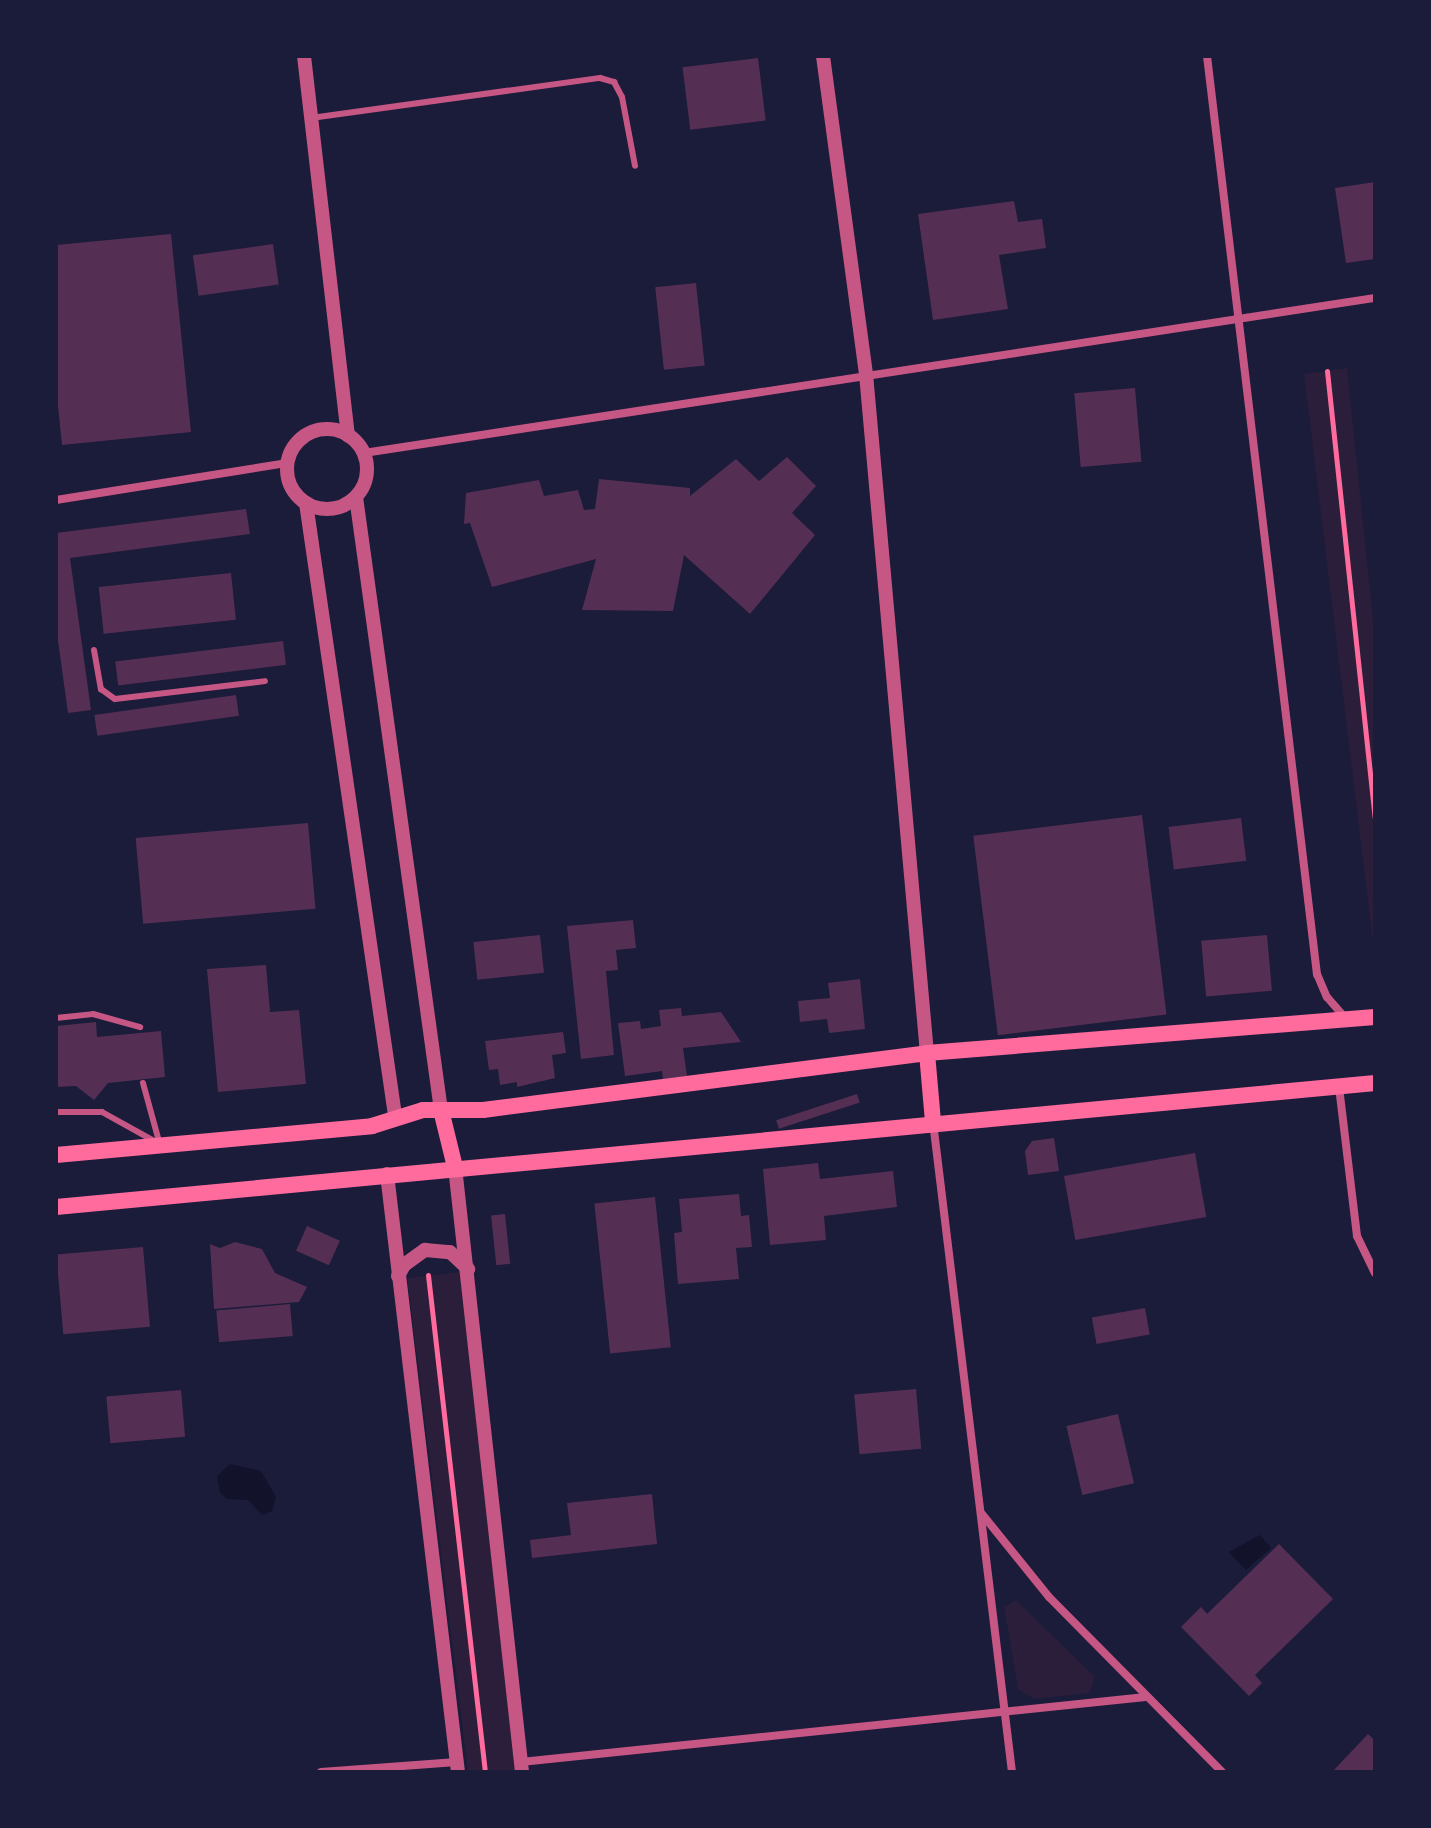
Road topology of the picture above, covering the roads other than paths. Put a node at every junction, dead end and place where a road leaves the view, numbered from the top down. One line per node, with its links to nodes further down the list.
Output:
1 (304, 56): 4 (street)
2 (823, 56): 8 (street)
3 (1207, 56): 7 (street)
4 (311, 118): 5 (lane); 9 (street)
5 (635, 166)
6 (1375, 298): 7 (street)
7 (1238, 319): 8 (street); 19 (street)
8 (866, 374): 10 (street); 21 (street)
9 (348, 435): 10 (street); 11 (street)
10 (364, 453): 12 (street)
11 (286, 463): 13 (street); 14 (street)
12 (356, 497): 14 (street); 25 (street)
13 (56, 500)
14 (306, 503): 27 (street)
15 (94, 650): 16 (lane)
16 (265, 681)
17 (1375, 1017): 19 (main road)
18 (56, 1018): 20 (lane)
19 (1347, 1019): 21 (main road)
20 (140, 1027)
21 (927, 1053): 25 (main road); 28 (main road)
22 (143, 1083): 29 (lane)
23 (1375, 1083): 24 (main road)
24 (1339, 1087): 28 (main road); 35 (street)
25 (441, 1110): 27 (main road); 31 (main road)
26 (56, 1112): 29 (lane)
27 (395, 1115): 29 (main road)
28 (933, 1121): 31 (main road); 37 (street)
29 (160, 1145): 30 (main road)
30 (56, 1155)
31 (455, 1167): 32 (main road); 34 (street)
32 (387, 1174): 33 (main road); 36 (street)
33 (56, 1207)
34 (468, 1269): 36 (street); 41 (street)
35 (1375, 1273)
36 (398, 1276): 40 (street)
37 (982, 1513): 38 (street); 39 (street)
38 (1146, 1697): 39 (street); 44 (street)
39 (1004, 1715): 41 (street); 43 (street)
40 (457, 1767): 42 (street)
41 (521, 1767)
42 (321, 1772)
43 (1012, 1772)
44 (1222, 1772)

